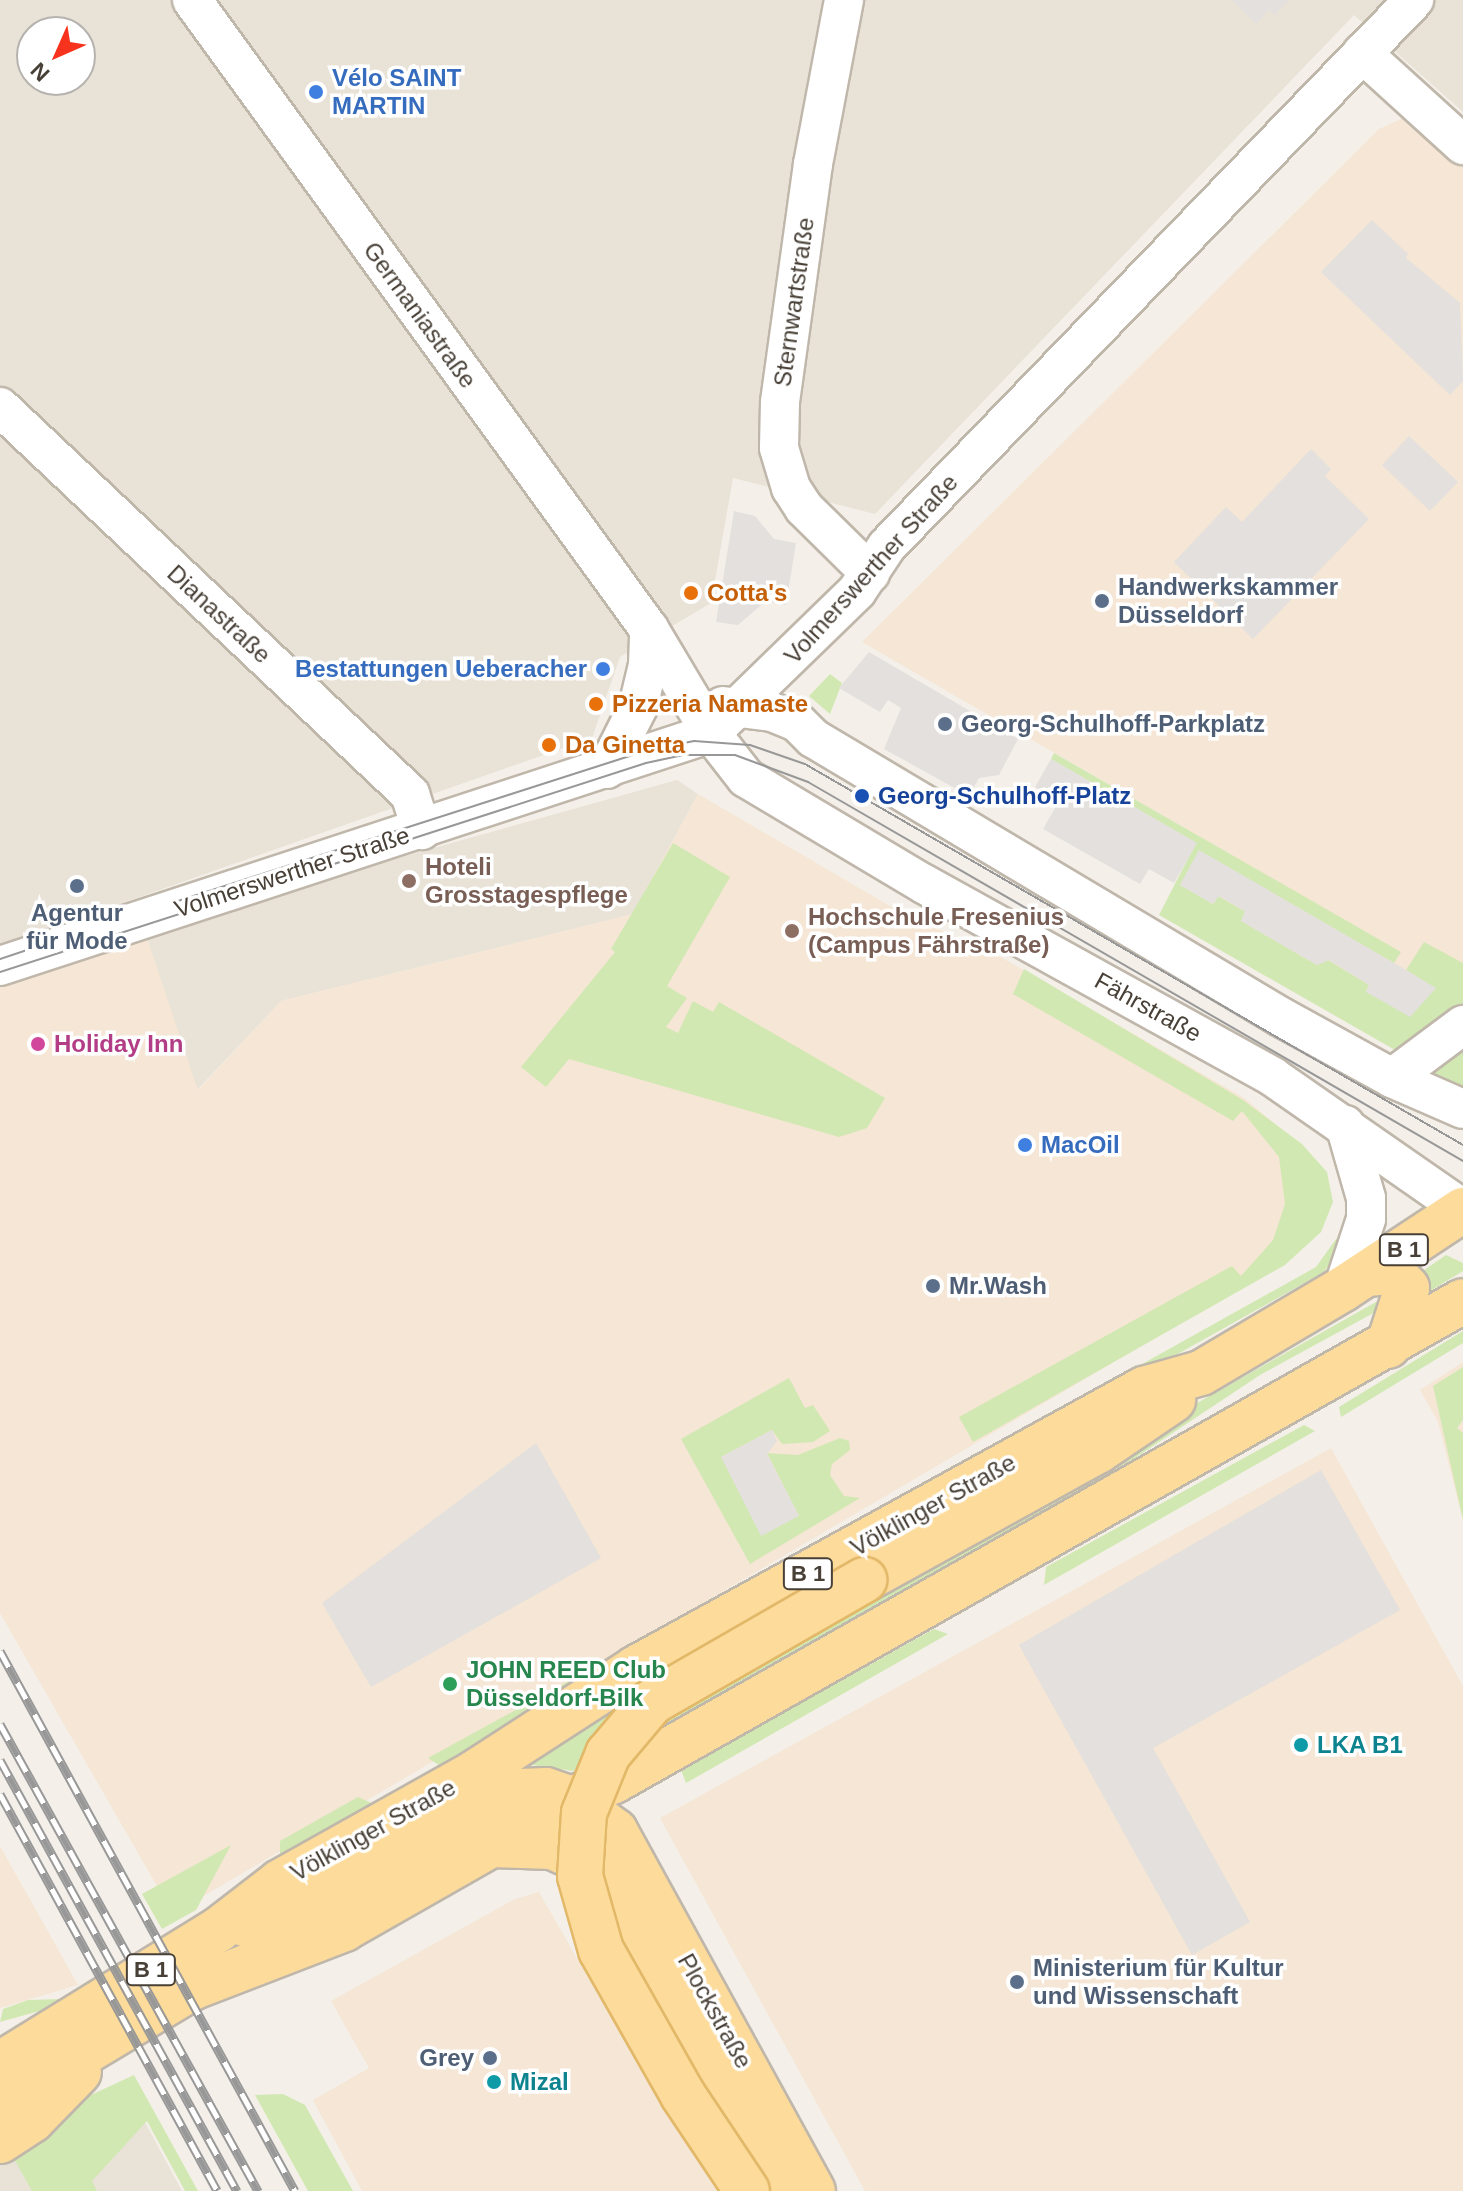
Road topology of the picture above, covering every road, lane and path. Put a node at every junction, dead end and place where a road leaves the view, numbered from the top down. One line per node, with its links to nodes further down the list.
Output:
1 (192, 0): 8 (street, Germaniastraße)
2 (844, 0): 7 (street, Sternwartstraße)
3 (1414, 0): 4 (street, Volmerswerther Straße)
4 (1362, 53): 5 (street); 7 (street, Volmerswerther Straße)
5 (1463, 145)
6 (0, 407): 15 (street, Dianastraße)
7 (870, 573): 10 (street, Volmerswerther Straße)
8 (649, 629): 9 (street, Germaniastraße); 13 (street)
9 (692, 701): 10 (street); 11 (street, Germaniastraße)
10 (742, 709): 11 (street, Volmerswerther Straße); 12 (street)
11 (711, 733): 13 (street, Volmerswerther Straße); 14 (street, Fährstraße)
12 (813, 738): 14 (street); 18 (street)
13 (607, 769): 15 (street, Volmerswerther Straße)
14 (757, 787): 20 (street, Fährstraße)
15 (422, 830): 16 (street, Volmerswerther Straße)
16 (0, 966)
17 (1463, 1025): 18 (street)
18 (1392, 1078): 19 (street)
19 (1463, 1109)
20 (1345, 1125): 21 (street, Fährstraße); 22 (street)
21 (1463, 1210): 22 (main road, Völklinger Straße / B 1)
22 (1355, 1282): 24 (main road); 25 (main road, Völklinger Straße / B 1)
23 (1463, 1301): 24 (main road, Völklinger Straße / B 1)
24 (1388, 1346): 26 (main road, Völklinger Straße / B 1)
25 (1201, 1373): 30 (main road, Völklinger Straße / B 1); 36 (main road, bridge)
26 (614, 1781): 27 (main road, Völklinger Straße / B 1); 28 (main road)
27 (572, 1799): 28 (main road, B 1); 29 (main road, Völklinger Straße / B 1); 30 (main road, B 1)
28 (615, 1831): 38 (main road, Plockstraße)
29 (492, 1845): 31 (main road, Völklinger Straße / B 1); 37 (main road, Plockstraße)
30 (218, 1930): 31 (main road, Völklinger Straße / B 1)
31 (93, 2025): 32 (main road); 33 (main road, Völklinger Straße / B 1); 34 (main road, Völklinger Straße / B 1); 35 (main road)
32 (0, 2034)
33 (0, 2064)
34 (0, 2103)
35 (0, 2141)
36 (747, 2191)
37 (791, 2191)
38 (813, 2191)

